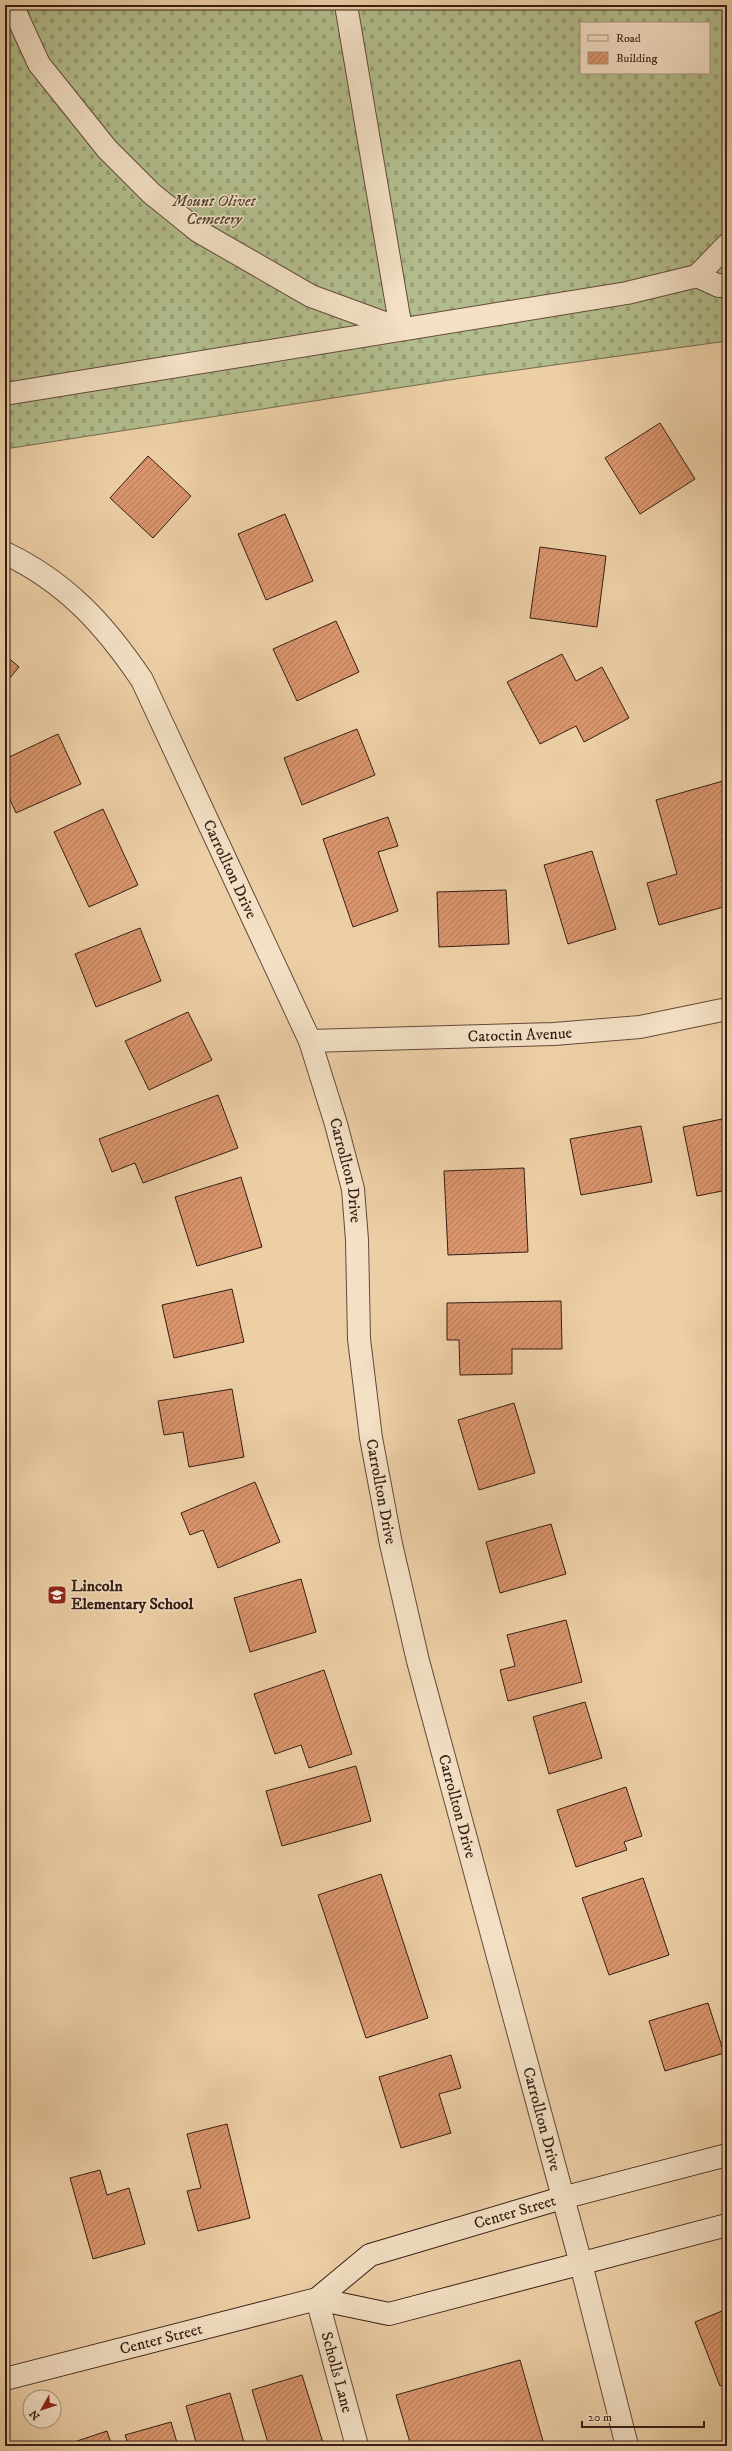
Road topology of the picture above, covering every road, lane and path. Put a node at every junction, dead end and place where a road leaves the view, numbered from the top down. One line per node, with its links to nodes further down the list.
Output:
1 (12, 5): 6 (street)
2 (346, 5): 6 (street)
3 (727, 245): 4 (street)
4 (697, 276): 5 (street); 6 (street)
5 (727, 284)
6 (402, 329): 7 (street)
7 (5, 394)
8 (5, 553): 10 (street, Carrollton Drive)
9 (727, 1009): 10 (street, Catoctin Avenue)
10 (310, 1041): 12 (street, Carrollton Drive)
11 (727, 2155): 12 (street, Center Street)
12 (562, 2198): 14 (street, Carrollton Drive); 15 (street, Center Street)
13 (727, 2225): 14 (street, Center Street)
14 (581, 2264): 15 (street, Center Street); 18 (street, Carrollton Drive)
15 (317, 2299): 16 (street, Center Street); 17 (street, Scholls Lane)
16 (5, 2379)
17 (357, 2446)
18 (627, 2446)

